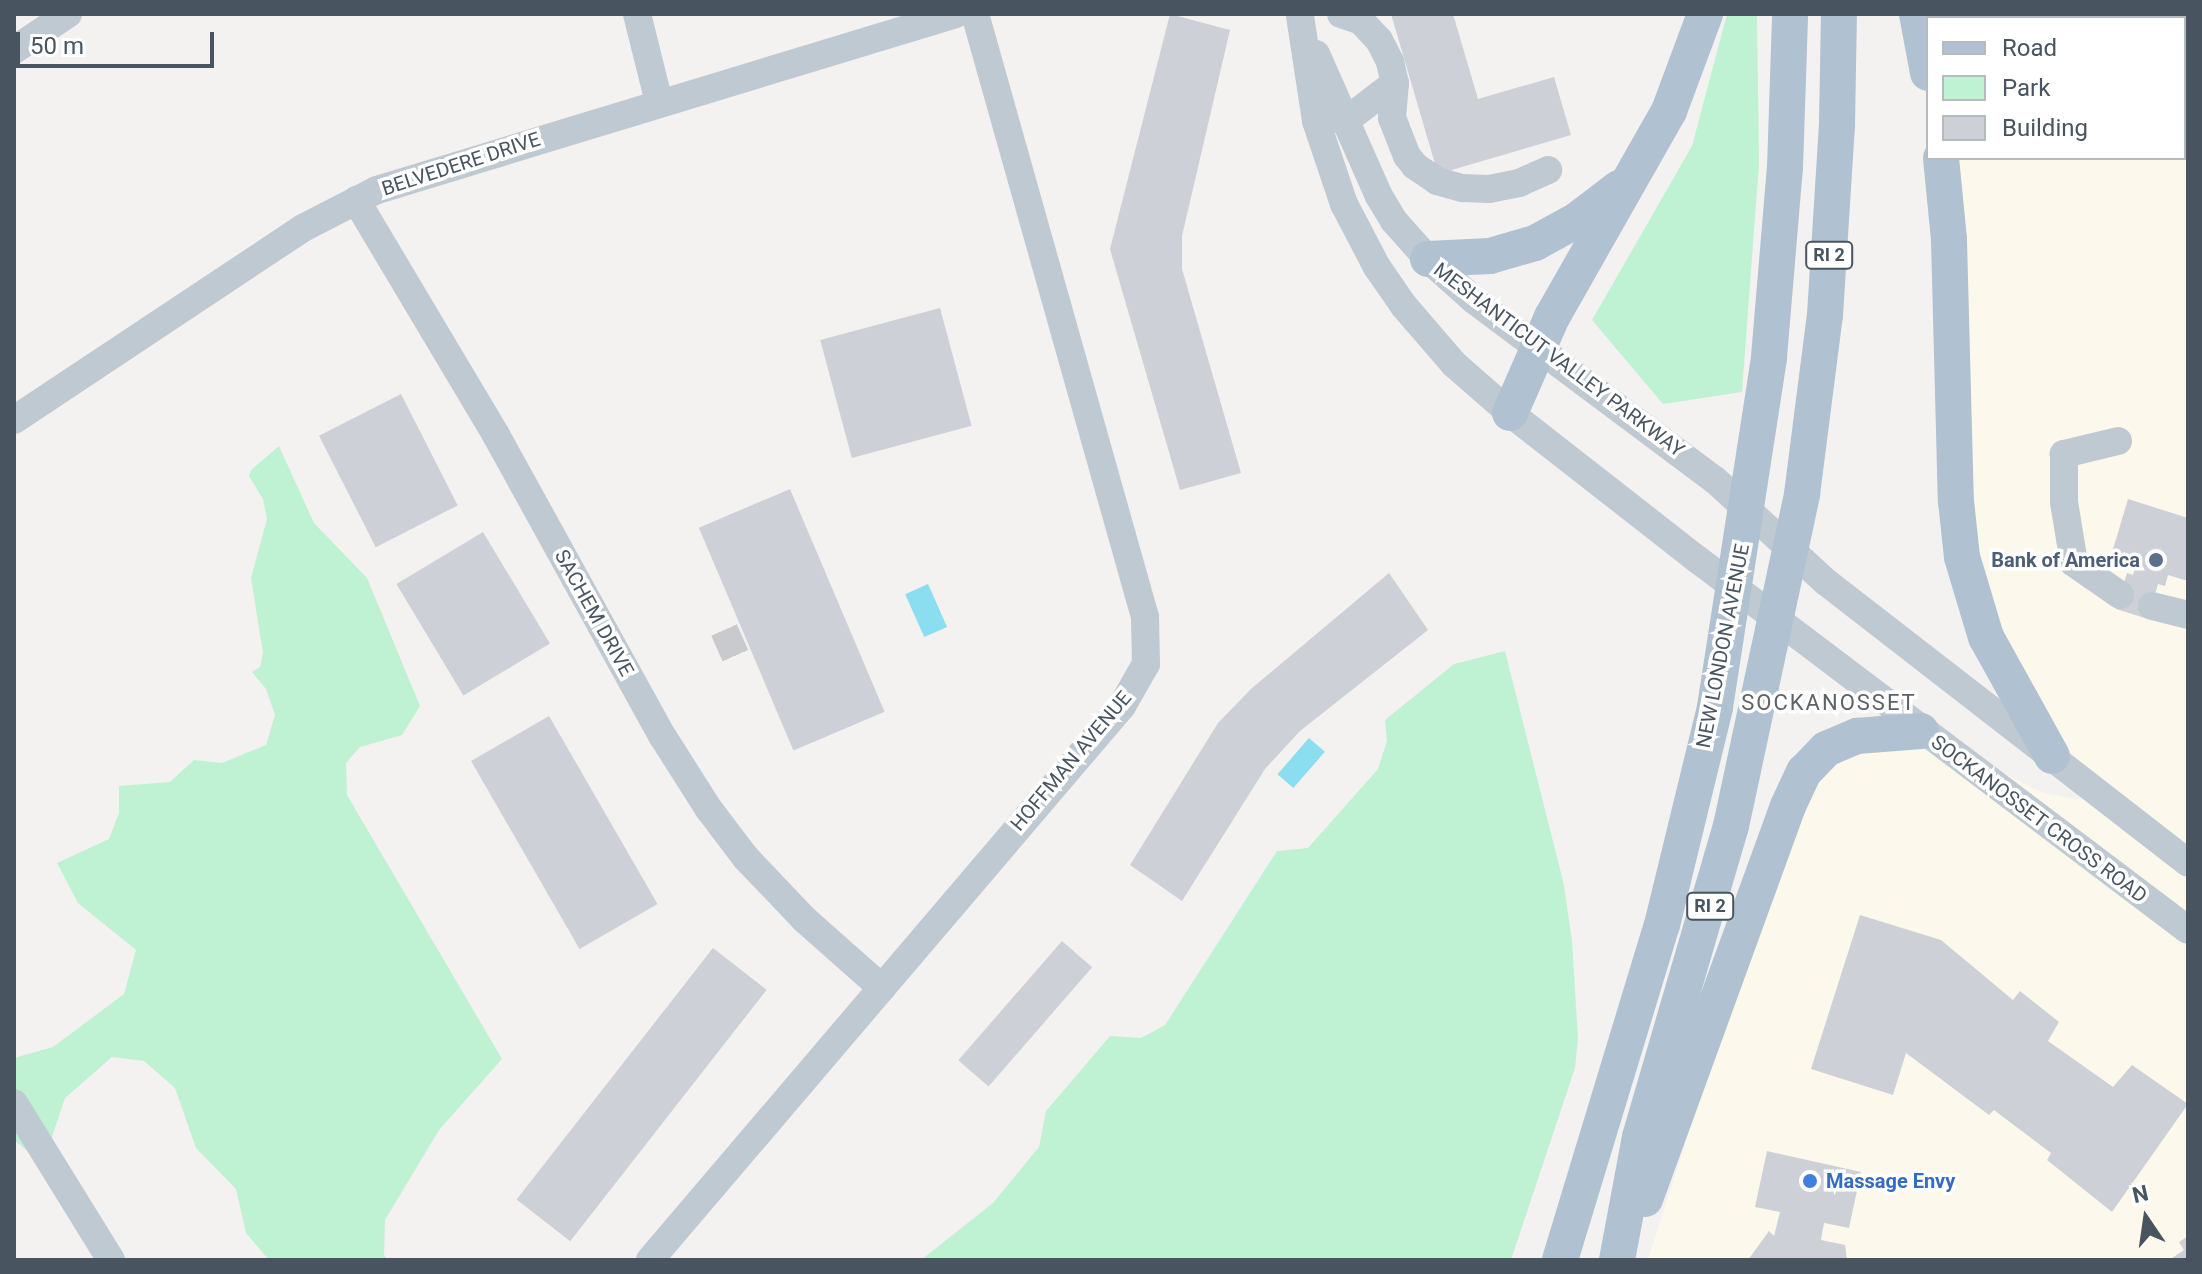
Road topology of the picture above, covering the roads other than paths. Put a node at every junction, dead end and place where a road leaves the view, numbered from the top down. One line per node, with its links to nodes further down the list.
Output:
1 (68, 14): 11 (street)
2 (637, 14): 14 (street)
3 (956, 14): 14 (street, BELVEDERE DRIVE)
4 (975, 14): 36 (street, HOFFMAN AVENUE)
5 (1341, 14): 13 (street)
6 (1705, 14): 18 (main road)
7 (1790, 14): 25 (main road, NEW LONDON AVENUE / RI 2)
8 (1839, 14): 26 (main road, RI 2)
9 (1917, 14): 12 (main road)
10 (1305, 15): 15 (street, MESHANTICUT VALLEY PARKWAY); 22 (street, MESHANTICUT VALLEY PARKWAY)
11 (14, 50)
12 (1926, 62)
13 (1395, 83): 15 (street); 17 (street)
14 (659, 102): 19 (street, BELVEDERE DRIVE)
15 (1344, 122): 20 (street, MESHANTICUT VALLEY PARKWAY)
16 (1941, 160): 33 (main road)
17 (1548, 170)
18 (1633, 177): 20 (main road); 21 (main road)
19 (356, 200): 23 (street, BELVEDERE DRIVE); 36 (street, SACHEM DRIVE)
20 (1428, 259): 21 (street, MESHANTICUT VALLEY PARKWAY)
21 (1539, 347): 22 (main road); 25 (street, MESHANTICUT VALLEY PARKWAY)
22 (1510, 413): 27 (street, MESHANTICUT VALLEY PARKWAY)
23 (14, 420)
24 (2118, 441): 28 (street)
25 (1749, 509): 26 (street, MESHANTICUT VALLEY PARKWAY); 27 (main road, NEW LONDON AVENUE / RI 2)
26 (1791, 548): 31 (main road, RI 2); 33 (street)
27 (1735, 588): 31 (street, MESHANTICUT VALLEY PARKWAY); 40 (main road, NEW LONDON AVENUE / RI 2)
28 (2120, 595)
29 (2152, 606): 30 (street)
30 (2188, 615)
31 (1777, 618): 32 (street, SOCKANOSSET CROSS ROAD); 41 (main road, RI 2)
32 (1921, 731): 35 (street, SOCKANOSSET CROSS ROAD); 41 (main road)
33 (2052, 756): 34 (street)
34 (2188, 863)
35 (2188, 930)
36 (882, 988): 39 (street, HOFFMAN AVENUE)
37 (14, 1103): 38 (street)
38 (98, 1256)
39 (650, 1260)
40 (1560, 1260)
41 (1619, 1260)

